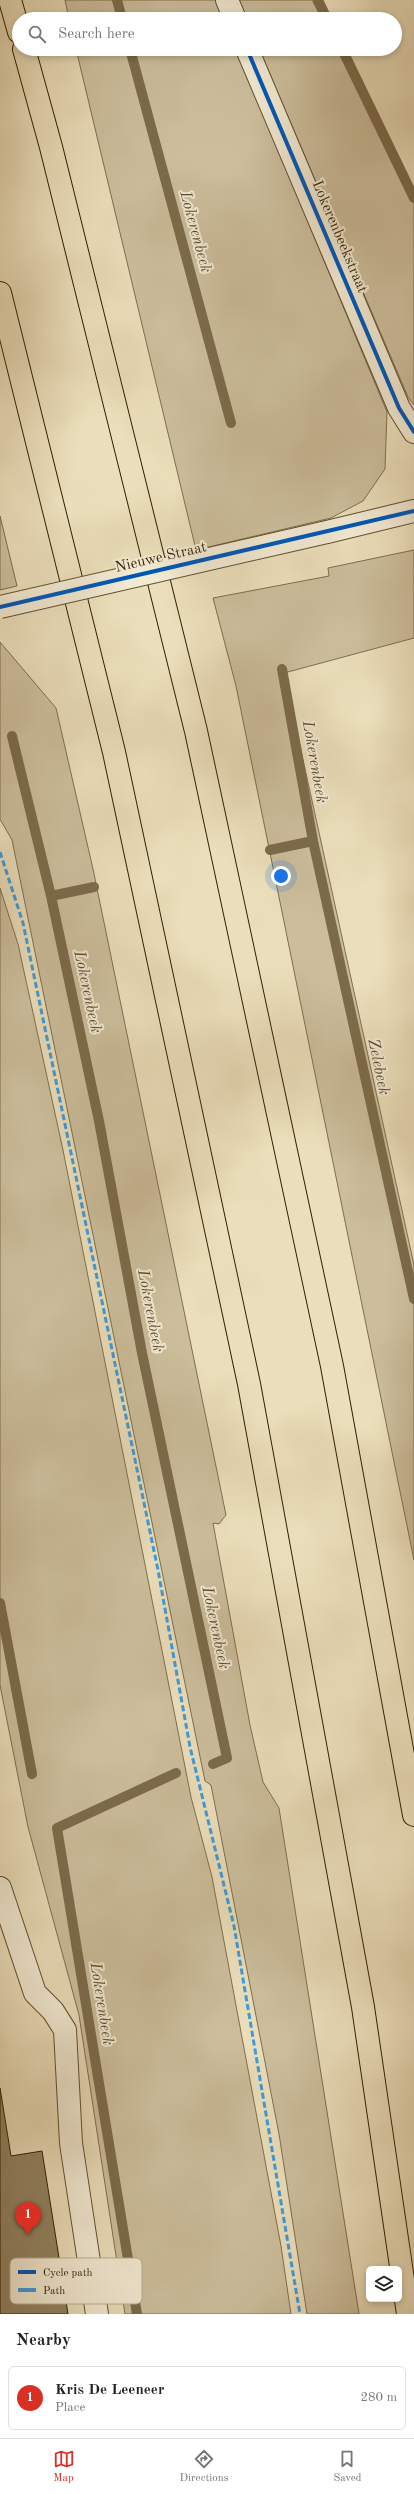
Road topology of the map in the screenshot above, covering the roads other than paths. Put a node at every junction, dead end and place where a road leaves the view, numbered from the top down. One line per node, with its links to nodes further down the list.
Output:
1 (10, 0): 3 (highway)
2 (227, 0): 4 (street)
3 (13, 12)
4 (232, 12)
5 (26, 56): 11 (highway)
6 (250, 56): 8 (street, Lokerenbeekstraat)
7 (0, 293): 16 (highway)
8 (414, 432)
9 (414, 511): 10 (street, Nieuwe Straat, bridge)
10 (0, 607)
11 (414, 1815)
12 (0, 1888): 13 (street)
13 (89, 2258)
14 (96, 2304): 15 (street)
15 (98, 2314)
16 (408, 2314)

